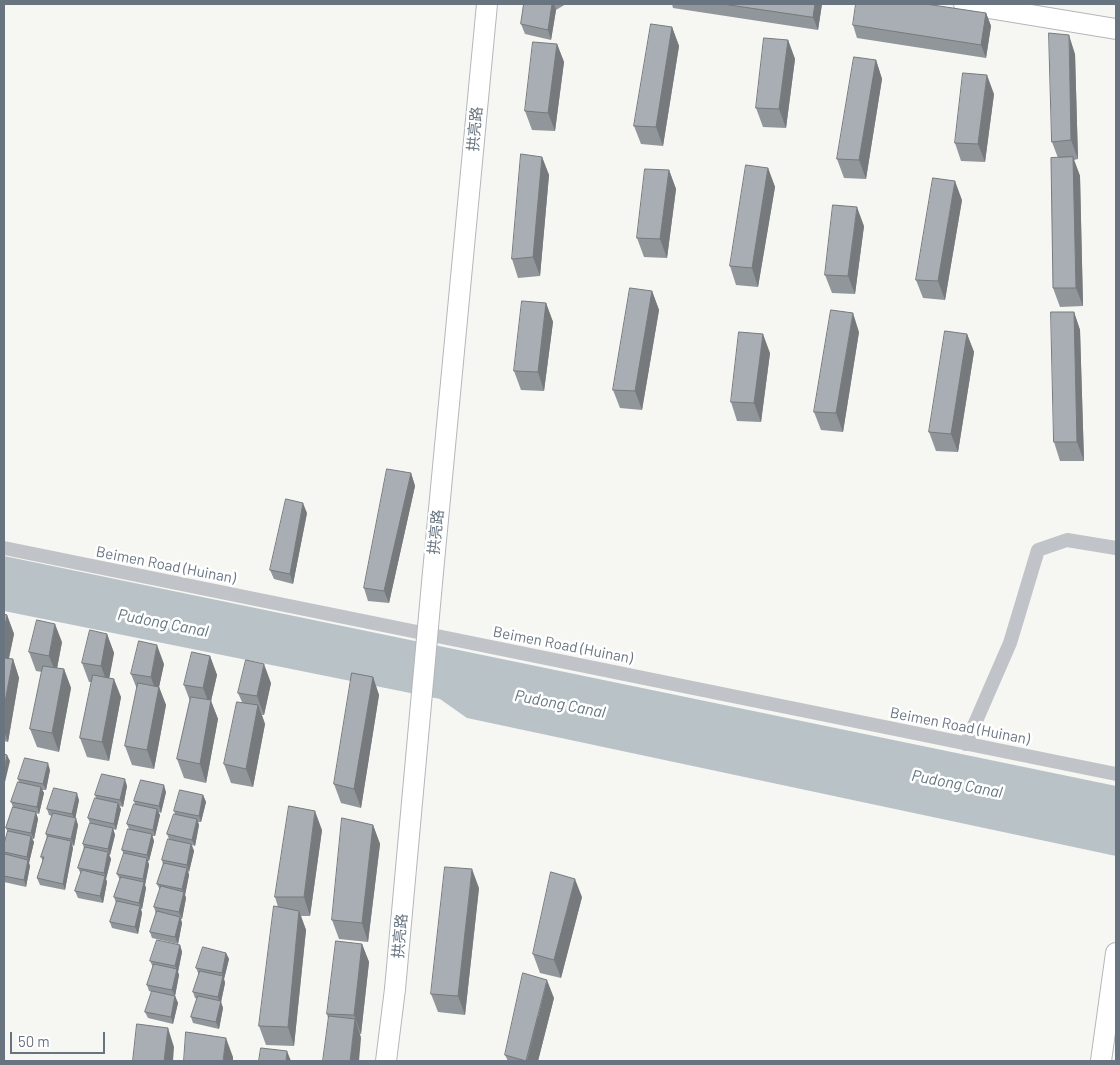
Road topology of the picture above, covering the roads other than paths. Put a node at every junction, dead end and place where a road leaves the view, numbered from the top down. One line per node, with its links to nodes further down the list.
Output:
1 (487, 4): 9 (street, 拱亮路, bridge)
2 (964, 4): 3 (street)
3 (1116, 29)
4 (4, 548): 6 (street, Beimen Road (Huinan))
5 (1116, 548): 6 (street)
6 (966, 744): 7 (street, Beimen Road (Huinan))
7 (1116, 774)
8 (1116, 953): 10 (street)
9 (386, 1061)
10 (1101, 1061)

